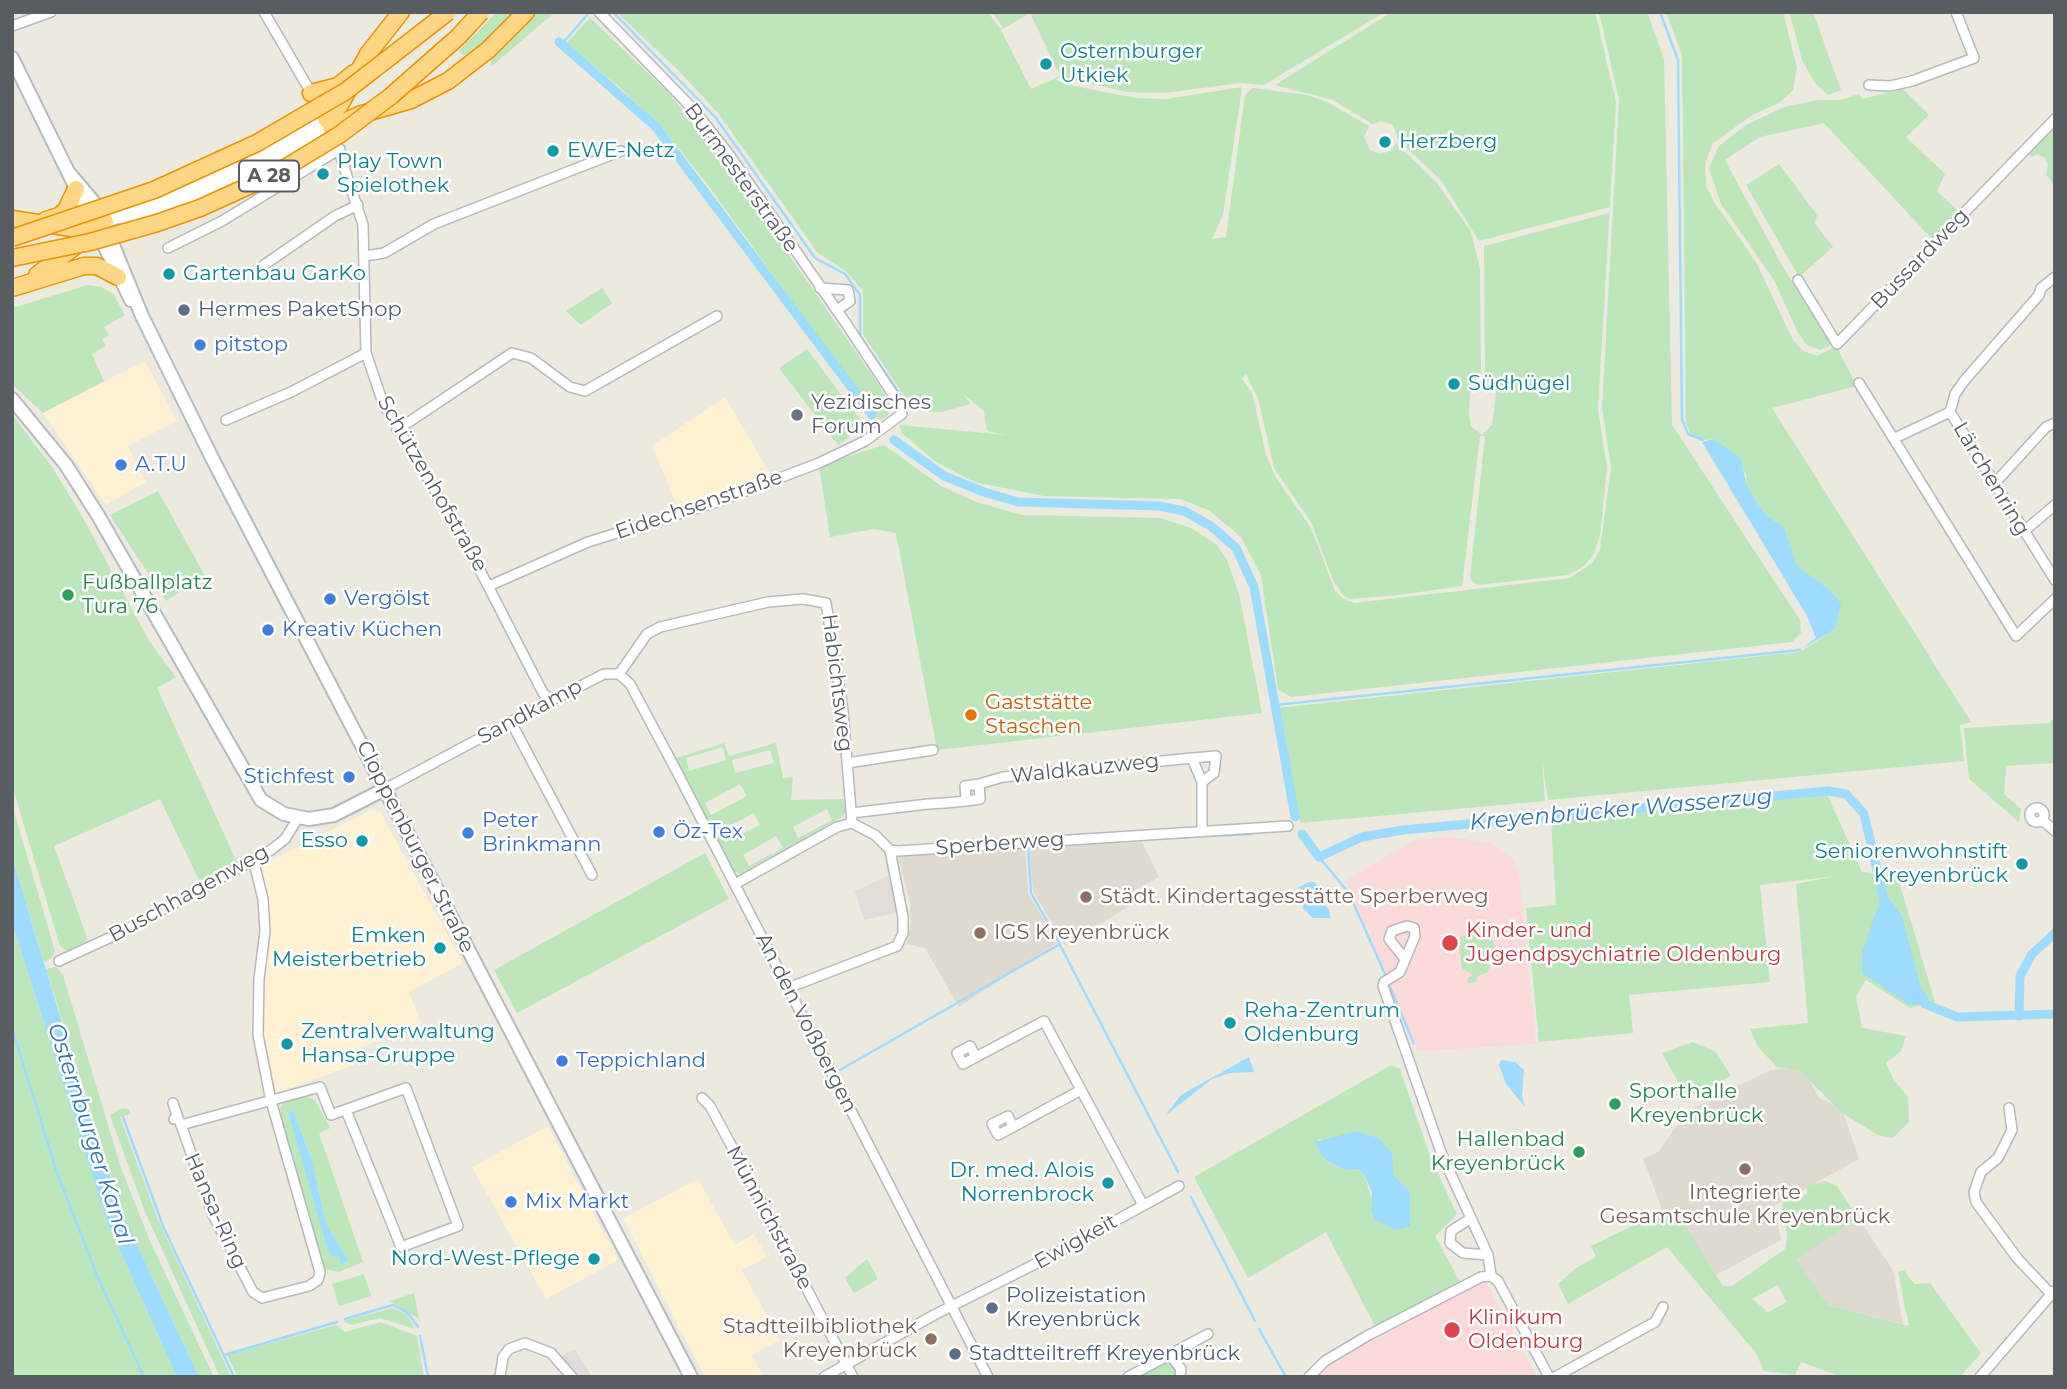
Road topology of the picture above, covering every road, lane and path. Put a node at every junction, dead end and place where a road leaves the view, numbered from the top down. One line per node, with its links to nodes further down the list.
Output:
1 (51, 12): 9 (street)
2 (264, 12): 13 (street, Schützenhofstraße)
3 (401, 12): 11 (highway)
4 (448, 12): 23 (highway, A 28, bridge)
5 (481, 12): 26 (highway, A 28, bridge)
6 (526, 12): 15 (highway)
7 (598, 12): 32 (street, Burmesterstraße)
8 (1956, 12): 12 (street)
9 (12, 26)
10 (12, 58): 18 (main road, Cloppenburger Straße)
11 (358, 69): 13 (highway); 15 (highway)
12 (1869, 85)
13 (311, 93): 15 (street, Schützenhofstraße)
14 (2055, 119): 30 (street, Bussardweg)
15 (328, 124): 16 (street, Schützenhofstraße); 22 (main road)
16 (340, 149): 19 (street, Schützenhofstraße); 24 (street)
17 (621, 151): 25 (street)
18 (73, 181): 21 (highway); 22 (main road, Cloppenburger Straße)
19 (358, 205): 25 (street, Schützenhofstraße); 27 (street)
20 (12, 219): 21 (highway)
21 (34, 221): 22 (highway)
22 (102, 228): 28 (main road, Cloppenburger Straße); 31 (highway); 34 (main road, Cloppenburger Straße)
23 (12, 238)
24 (168, 248)
25 (365, 256): 36 (street, Schützenhofstraße)
26 (12, 258)
27 (264, 265)
28 (118, 277): 31 (highway); 34 (main road, Cloppenburger Straße)
29 (2055, 277): 39 (street, Lärchenring)
30 (1798, 280)
31 (18, 286)
32 (820, 288): 33 (street, Burmesterstraße); 33 (street)
33 (837, 310): 40 (street, Burmesterstraße)
34 (142, 316): 59 (main road, Cloppenburger Straße)
35 (716, 316): 43 (street)
36 (366, 353): 41 (street); 43 (street, Schützenhofstraße)
37 (1859, 383): 44 (street)
38 (12, 400): 61 (main road)
39 (1950, 412): 44 (street, Lärchenring); 45 (street, Lärchenring)
40 (902, 414): 49 (street, Eidechsenstraße)
41 (226, 420)
42 (2055, 423): 45 (street)
43 (397, 430): 49 (street, Schützenhofstraße)
44 (1895, 438): 50 (street)
45 (1995, 483): 47 (street, Lärchenring)
46 (2055, 505): 47 (street)
47 (2023, 532): 48 (street, Lärchenring)
48 (2055, 580)
49 (489, 586): 52 (street, Schützenhofstraße)
50 (2055, 599)
51 (619, 674): 52 (street, Sandkamp); 56 (street, Habichtsweg); 70 (street, An den Voßbergen)
52 (549, 698): 53 (street, Sandkamp)
53 (511, 722): 59 (street, Sandkamp); 69 (street)
54 (933, 750): 56 (street, Habichtsweg)
55 (1192, 758): 57 (street, Waldkauzweg); 57 (street, Waldkauzweg); 58 (street, Waldkauzweg)
56 (847, 763): 62 (street, Habichtsweg)
57 (1202, 782): 66 (street, Waldkauzweg)
58 (979, 784): 60 (street); 60 (street)
59 (385, 789): 61 (main road); 96 (main road, Cloppenburger Straße)
60 (966, 801): 62 (street)
61 (298, 818): 68 (street, Buschhagenweg)
62 (852, 818): 67 (street); 70 (street)
63 (2042, 820): 65 (street)
64 (1288, 826): 66 (street, Sperberweg)
65 (2055, 831)
66 (1202, 832): 67 (street, Sperberweg)
67 (890, 850): 73 (street)
68 (253, 859): 72 (street, Buschhagenweg); 77 (street, Hansa-Ring)
69 (592, 875)
70 (735, 884): 73 (street, An den Voßbergen)
71 (1405, 959): 85 (street)
72 (59, 961)
73 (788, 988): 89 (street, An den Voßbergen)
74 (976, 1057): 75 (street)
75 (1081, 1090): 82 (street); 84 (street)
76 (702, 1098): 93 (street, Münnichstraße)
77 (271, 1101): 80 (street); 81 (street, Hansa-Ring); 81 (street, Hansa-Ring)
78 (173, 1103): 81 (street, Hansa-Ring)
79 (2009, 1108): 88 (street)
80 (346, 1111): 80 (street)
81 (178, 1120)
82 (1013, 1126)
83 (1179, 1186): 84 (street, Ewigkeit)
84 (1143, 1205): 89 (street, Ewigkeit)
85 (1470, 1219): 86 (street); 86 (street)
86 (1488, 1255): 87 (street)
87 (1491, 1276): 102 (street); 103 (street)
88 (2053, 1292): 105 (street)
89 (952, 1307): 93 (street, Ewigkeit); 99 (street, An den Voßbergen)
90 (1662, 1307): 104 (street)
91 (1208, 1334): 92 (street)
92 (1170, 1355): 100 (street); 101 (street)
93 (846, 1364): 97 (street, Ewigkeit); 98 (street, Münnichstraße)
94 (500, 1377): 95 (street)
95 (572, 1377)
96 (691, 1377)
97 (824, 1377)
98 (853, 1377)
99 (988, 1377)
100 (1128, 1377)
101 (1180, 1377)
102 (1309, 1377)
103 (1549, 1377)
104 (1555, 1377)
105 (1980, 1377)

